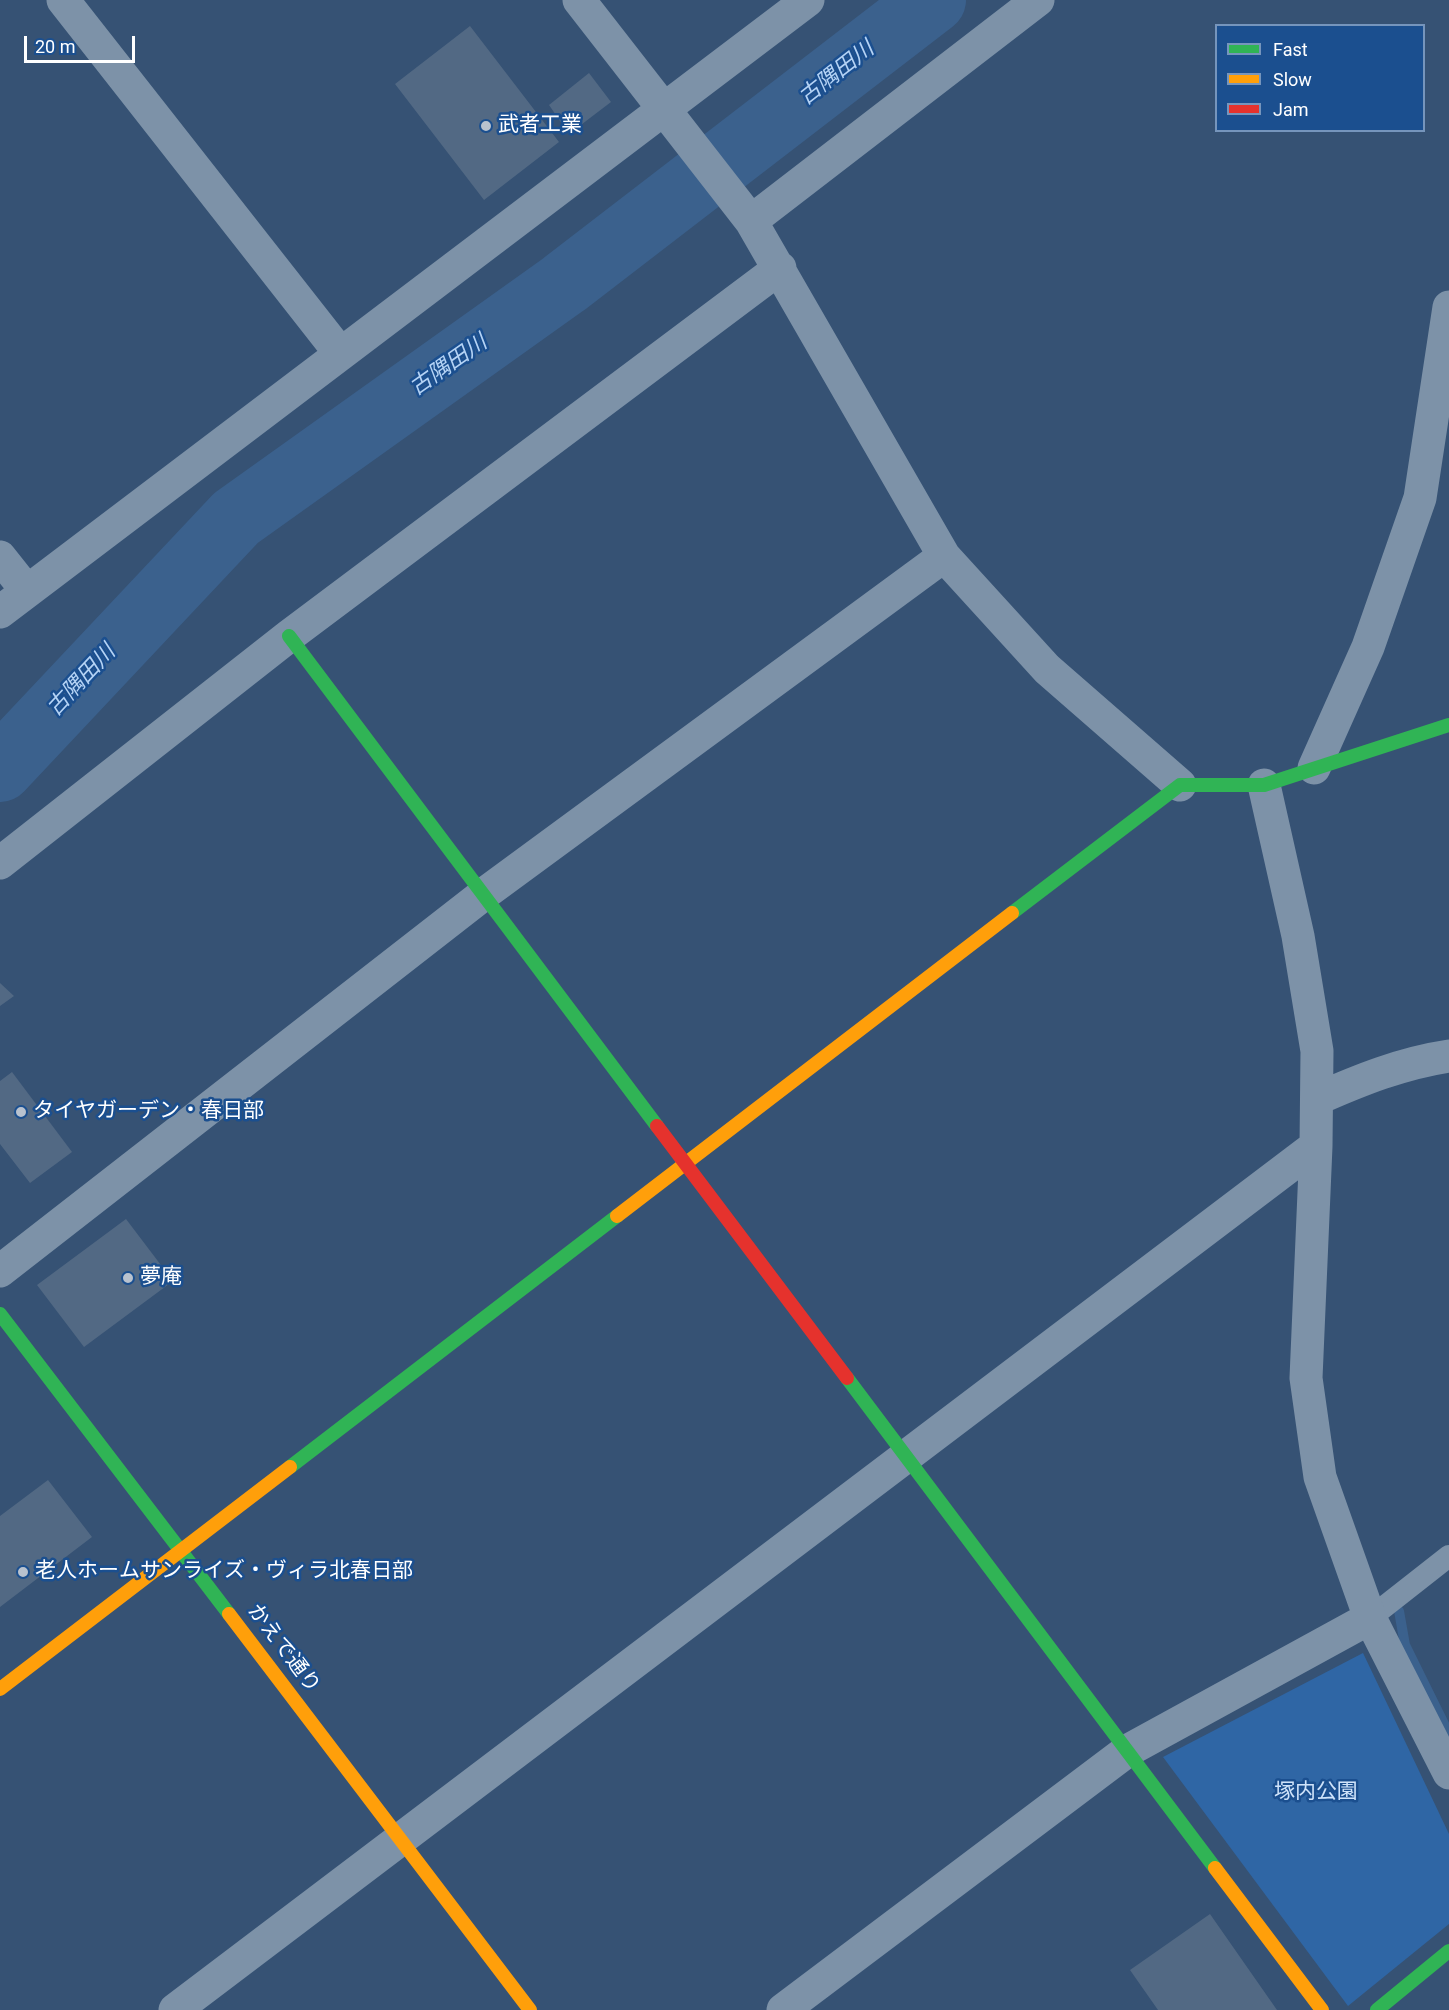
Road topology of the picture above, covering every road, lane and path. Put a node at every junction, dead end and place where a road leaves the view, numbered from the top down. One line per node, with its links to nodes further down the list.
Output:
1 (63, 0): 9 (street)
2 (579, 0): 5 (street)
3 (808, 0): 5 (street)
4 (1038, 0): 6 (street)
5 (663, 108): 6 (street); 9 (street)
6 (751, 221): 7 (street)
7 (780, 268): 10 (street); 14 (street)
8 (1449, 307): 16 (street)
9 (340, 353): 12 (street)
10 (944, 556): 17 (street); 20 (street)
11 (0, 557): 12 (street)
12 (27, 591): 13 (street)
13 (0, 612)
14 (289, 636): 19 (street); 20 (street)
15 (1449, 725): 16 (street)
16 (1314, 768): 18 (street)
17 (1180, 785): 18 (street); 24 (street)
18 (1264, 785): 22 (street)
19 (0, 863)
20 (484, 894): 24 (street); 25 (street)
21 (1449, 1056): 22 (street)
22 (1317, 1099): 23 (street)
23 (1316, 1146): 27 (street); 30 (street)
24 (686, 1164): 27 (street); 28 (street)
25 (0, 1271)
26 (0, 1314): 28 (street, かえで通り)
27 (906, 1456): 32 (street); 34 (street)
28 (182, 1550): 31 (street); 34 (street, かえで通り)
29 (1449, 1556): 30 (lane)
30 (1370, 1618): 32 (street); 33 (street)
31 (0, 1689)
32 (1127, 1751): 38 (street); 39 (street)
33 (1449, 1773)
34 (401, 1838): 36 (street); 37 (street, かえで通り)
35 (1449, 1951): 40 (street)
36 (175, 2010)
37 (530, 2010)
38 (783, 2010)
39 (1322, 2010)
40 (1377, 2010)

